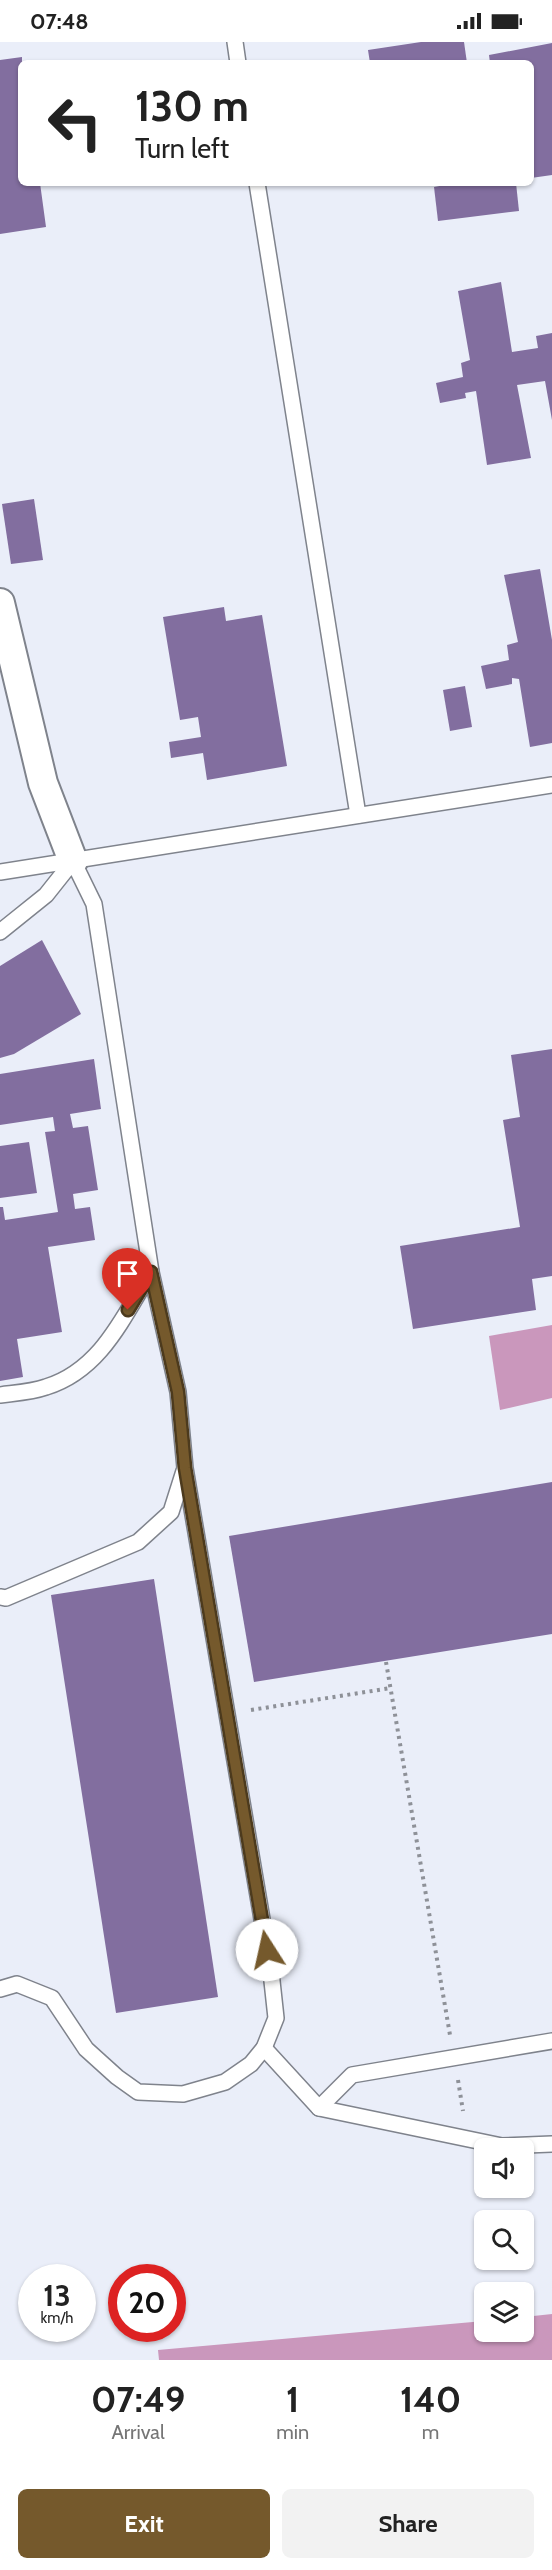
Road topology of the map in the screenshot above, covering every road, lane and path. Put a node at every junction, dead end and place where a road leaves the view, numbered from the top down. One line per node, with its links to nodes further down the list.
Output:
1 (235, 42): 2 (lane)
2 (238, 60)
3 (256, 186): 6 (lane)
4 (0, 603): 7 (street)
5 (551, 790): 6 (lane)
6 (358, 815): 7 (lane)
7 (74, 861): 8 (lane); 9 (lane); 10 (lane)
8 (0, 872)
9 (0, 932)
10 (151, 1272): 11 (lane); 12 (lane)
11 (0, 1395)
12 (185, 1468): 13 (lane); 16 (lane)
13 (0, 1597)
14 (386, 1662): 15 (path)
15 (391, 1688): 16 (path); 20 (path)
16 (227, 1714): 19 (lane)
17 (0, 1989): 19 (lane)
18 (552, 2041): 20 (lane)
19 (264, 2048): 21 (lane)
20 (454, 2058): 21 (lane); 22 (path)
21 (319, 2108): 22 (lane)
22 (468, 2139): 23 (lane)
23 (552, 2144)

